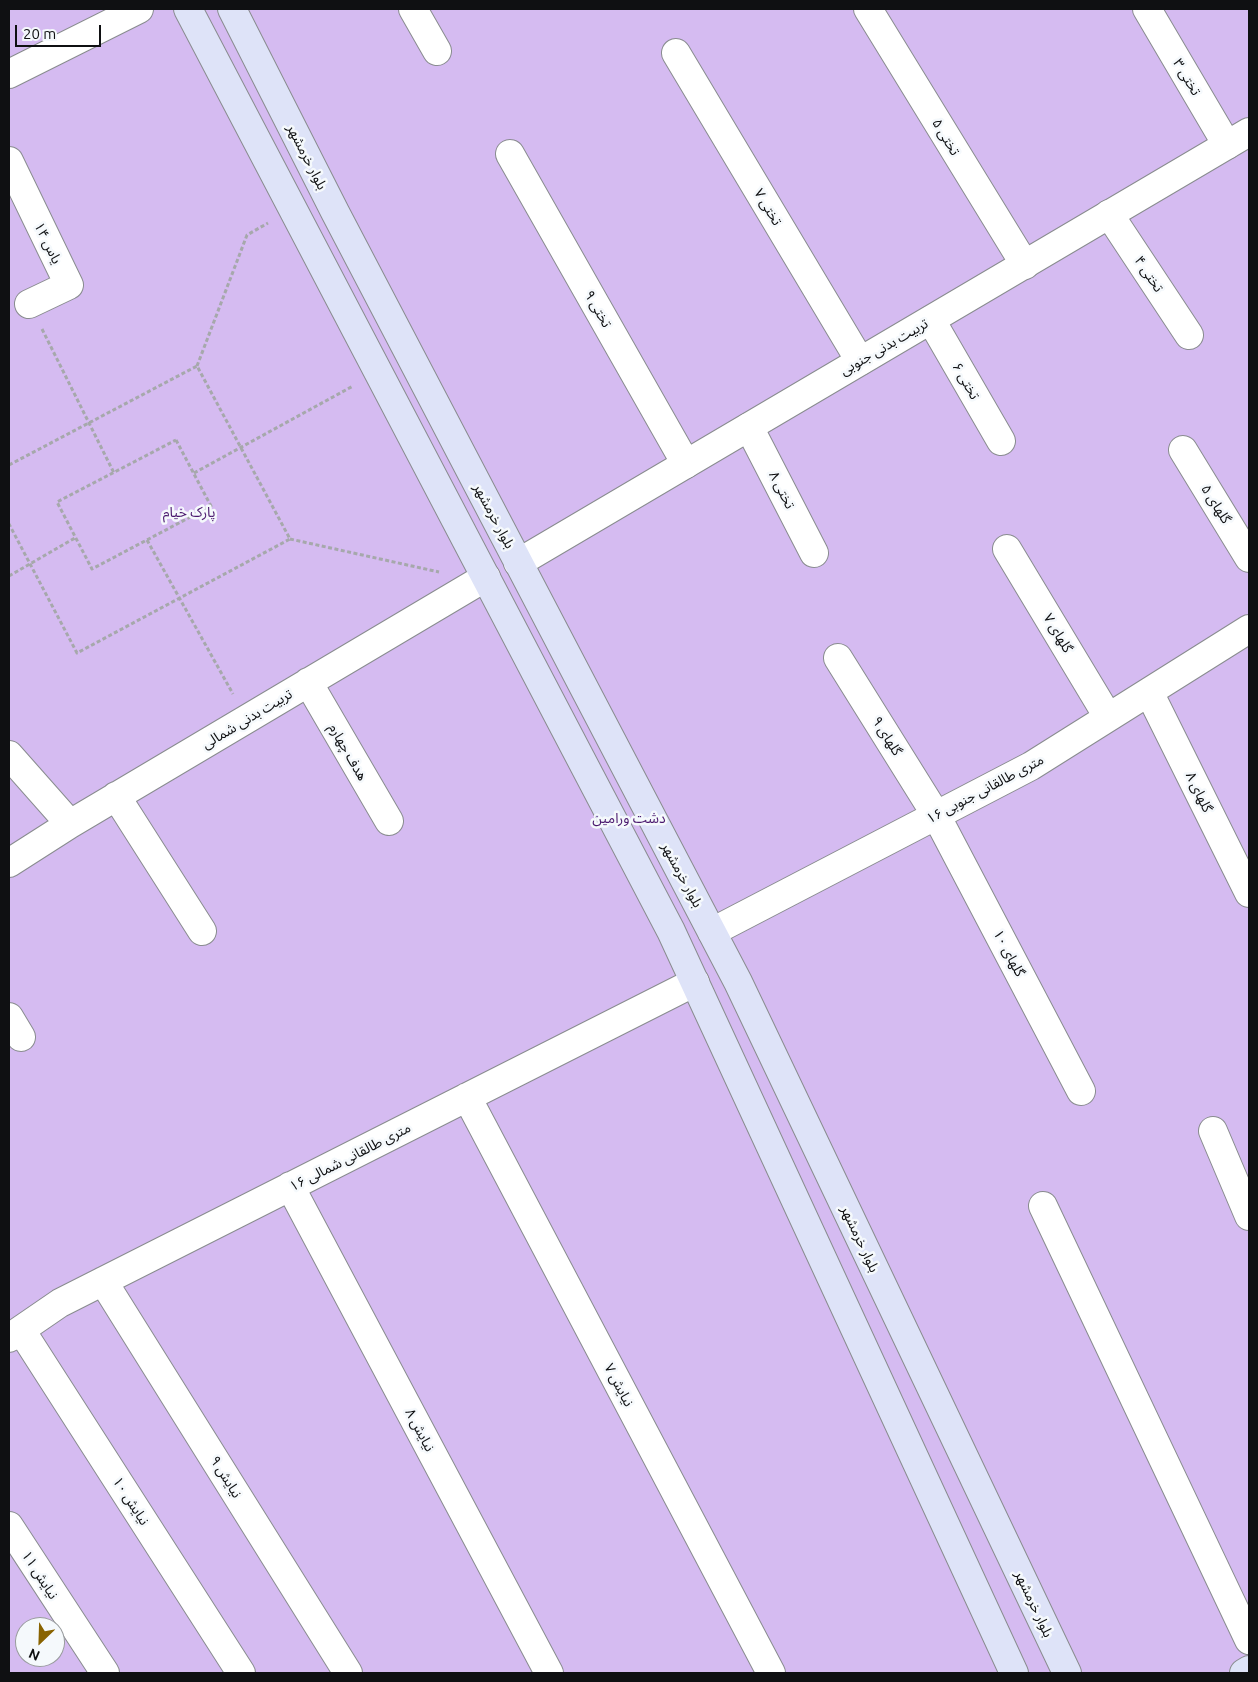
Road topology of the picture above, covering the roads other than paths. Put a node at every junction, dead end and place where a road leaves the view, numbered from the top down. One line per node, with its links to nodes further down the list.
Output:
1 (139, 9): 9 (street)
2 (188, 9): 27 (main road)
3 (232, 9): 26 (main road, بلوار خرمشهر)
4 (413, 9): 7 (street)
5 (868, 9): 14 (street, تختی ۵)
6 (1147, 9): 10 (street, تختی ۳)
7 (437, 51)
8 (676, 54): 18 (street, تختی ۷)
9 (9, 74)
10 (1238, 138): 13 (street, تربیت بدنی جنوبی)
11 (510, 154): 22 (street, تختی ۹)
12 (9, 161): 15 (street, یاس ۱۴)
13 (1109, 214): 14 (street, تربیت بدنی جنوبی); 17 (street, تختی ۴)
14 (1025, 264): 16 (street, تربیت بدنی جنوبی)
15 (29, 304)
16 (930, 320): 18 (street, تربیت بدنی جنوبی); 20 (street, تختی ۶)
17 (1189, 334)
18 (860, 361): 19 (street, تربیت بدنی جنوبی)
19 (749, 427): 22 (street, تربیت بدنی جنوبی); 24 (street, تختی ۸)
20 (1001, 441)
21 (1183, 450): 25 (street, گلهای ۵)
22 (686, 464): 26 (street, تربیت بدنی جنوبی)
23 (1008, 549): 32 (street, گلهای ۷)
24 (814, 554)
25 (1249, 558)
26 (518, 563): 41 (main road, بلوار خرمشهر)
27 (486, 577): 30 (street, تربیت بدنی شمالی); 42 (main road)
28 (1249, 629): 31 (street, ۱۶ متری طالقانی جنوبی)
29 (838, 658): 35 (street, گلهای ۹)
30 (308, 682): 34 (street, تربیت بدنی شمالی); 36 (street, هدف چهارم)
31 (1150, 692): 32 (street, ۱۶ متری طالقانی جنوبی); 39 (street, گلهای ۸)
32 (1108, 718): 35 (street, ۱۶ متری طالقانی جنوبی)
33 (9, 755): 37 (street)
34 (116, 796): 37 (street, تربیت بدنی شمالی); 40 (street)
35 (936, 815): 41 (street, ۱۶ متری طالقانی جنوبی); 43 (street, گلهای ۱۰)
36 (389, 821)
37 (70, 824): 38 (street, تربیت بدنی شمالی)
38 (9, 863)
39 (1249, 893)
40 (202, 931)
41 (712, 932): 60 (main road, بلوار خرمشهر)
42 (695, 982): 44 (street, ۱۶ متری طالقانی شمالی); 59 (main road)
43 (1081, 1092)
44 (467, 1097): 46 (street, ۱۶ متری طالقانی شمالی); 58 (street, نیایش ۷)
45 (1213, 1131): 48 (street)
46 (290, 1186): 49 (street, ۱۶ متری طالقانی شمالی); 57 (street, نیایش ۸)
47 (1042, 1206): 52 (street)
48 (1249, 1216)
49 (103, 1282): 50 (street, ۱۶ متری طالقانی شمالی); 56 (street, نیایش ۹)
50 (15, 1334): 55 (street, نیایش ۱۰)
51 (9, 1526): 54 (street, نیایش ۱۱)
52 (1249, 1640)
53 (1249, 1670): 61 (main road)
54 (105, 1673)
55 (241, 1673)
56 (348, 1673)
57 (549, 1673)
58 (771, 1673)
59 (1014, 1673)
60 (1067, 1673)
61 (1244, 1673)

